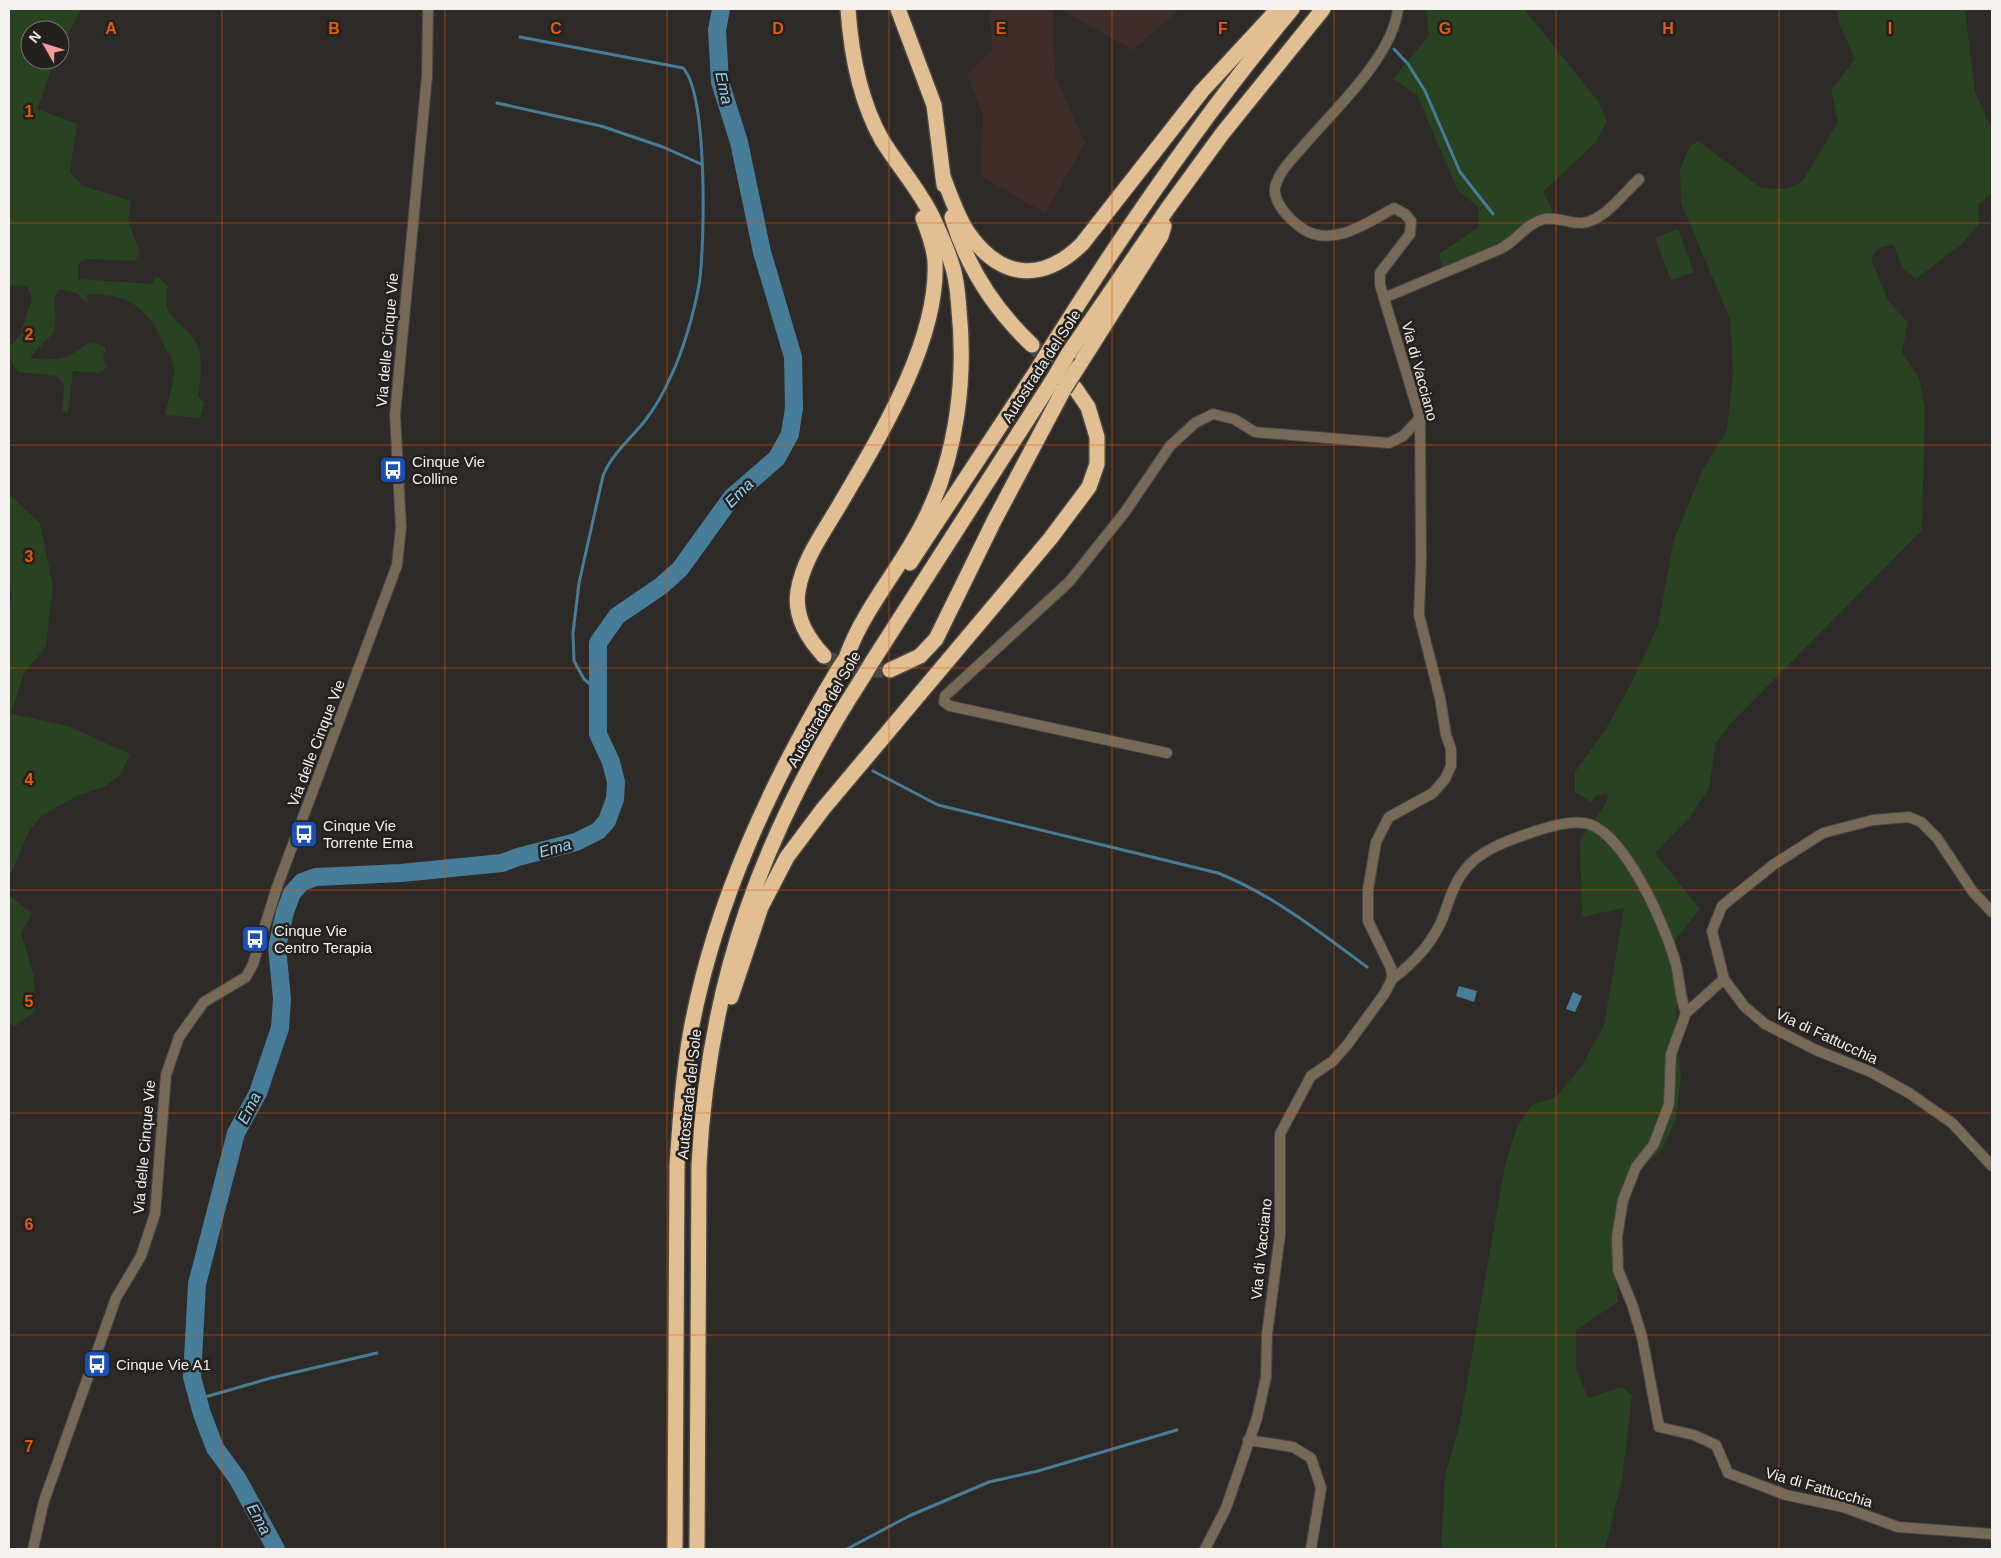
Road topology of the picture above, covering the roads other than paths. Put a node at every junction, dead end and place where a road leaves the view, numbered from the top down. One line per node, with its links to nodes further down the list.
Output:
1 (428, 9): 28 (street, Via delle Cinque Vie)
2 (848, 9): 8 (highway)
3 (898, 9): 9 (highway)
4 (1278, 9): 9 (highway)
5 (1292, 9): 17 (highway, Autostrada del Sole, bridge)
6 (1323, 9): 11 (highway, Autostrada del Sole)
7 (1398, 9): 12 (street, Via di Vacciano)
8 (905, 172): 16 (highway); 17 (highway)
9 (943, 177): 13 (highway)
10 (1639, 179): 12 (street)
11 (1168, 208): 14 (highway, bridge); 14 (highway, Autostrada del Sole, bridge)
12 (1384, 298): 15 (street, Via di Vacciano)
13 (1032, 346)
14 (1064, 385): 18 (highway); 24 (highway, Autostrada del Sole, bridge); 24 (highway)
15 (1420, 418): 19 (street); 21 (street, Via di Vacciano)
16 (824, 656)
17 (842, 664): 29 (highway, Autostrada del Sole)
18 (890, 670)
19 (1167, 753)
20 (1992, 912): 22 (street, Via di Fattucchia)
21 (1392, 979): 23 (street, Via di Vacciano); 26 (street, Via di Vacciano)
22 (1724, 979): 23 (street); 25 (street, Via di Fattucchia)
23 (1686, 1013): 27 (street, Via di Fattucchia)
24 (707, 1075): 30 (highway, Autostrada del Sole)
25 (1992, 1166)
26 (1248, 1440): 31 (street, Via di Vacciano); 32 (street)
27 (1992, 1534)
28 (33, 1549)
29 (675, 1549)
30 (697, 1549)
31 (1205, 1549)
32 (1311, 1549)

